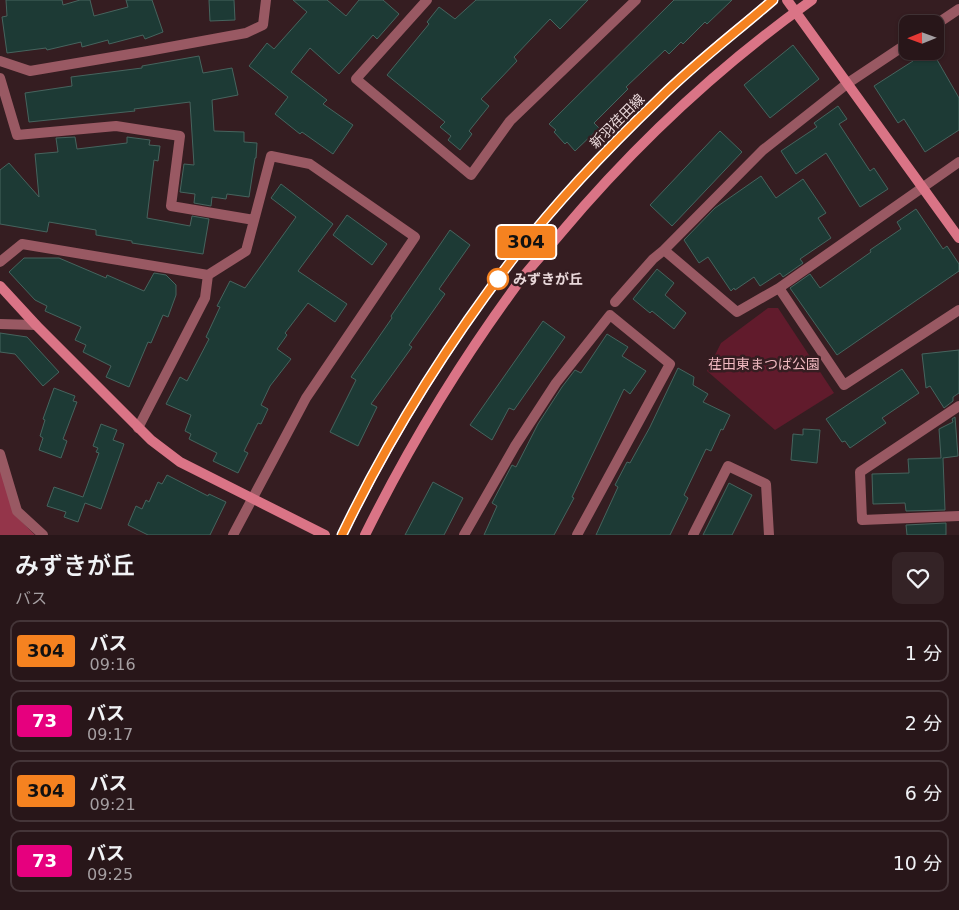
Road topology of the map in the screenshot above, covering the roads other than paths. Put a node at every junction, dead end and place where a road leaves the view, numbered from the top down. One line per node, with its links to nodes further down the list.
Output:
1 (266, 0): 11 (street)
2 (427, 0): 3 (street)
3 (636, 0)
4 (774, 0): 35 (street, 新羽荏田線)
5 (787, 0): 8 (street)
6 (812, 0): 8 (street)
7 (959, 10): 9 (street)
8 (796, 11): 13 (street); 36 (street)
9 (944, 19)
10 (899, 50): 13 (street)
11 (0, 61)
12 (0, 78): 16 (street)
13 (848, 83): 15 (street); 18 (street)
14 (959, 162): 15 (street)
15 (922, 187): 17 (street); 22 (street)
16 (254, 220): 20 (street); 30 (street)
17 (959, 238)
18 (664, 250): 22 (street); 23 (street)
19 (0, 262): 20 (street)
20 (208, 275): 28 (street)
21 (0, 286): 26 (street)
22 (779, 288): 24 (street)
23 (615, 302)
24 (959, 310)
25 (0, 324): 26 (street)
26 (36, 325): 28 (street)
27 (959, 406): 31 (street)
28 (138, 428): 30 (street)
29 (0, 454): 33 (street)
30 (252, 497): 32 (street); 34 (street)
31 (959, 516)
32 (323, 534)
33 (43, 535)
34 (233, 535)
35 (342, 535)
36 (365, 535)
37 (464, 535): 38 (street)
38 (577, 535)
39 (694, 535): 40 (street)
40 (769, 535)

